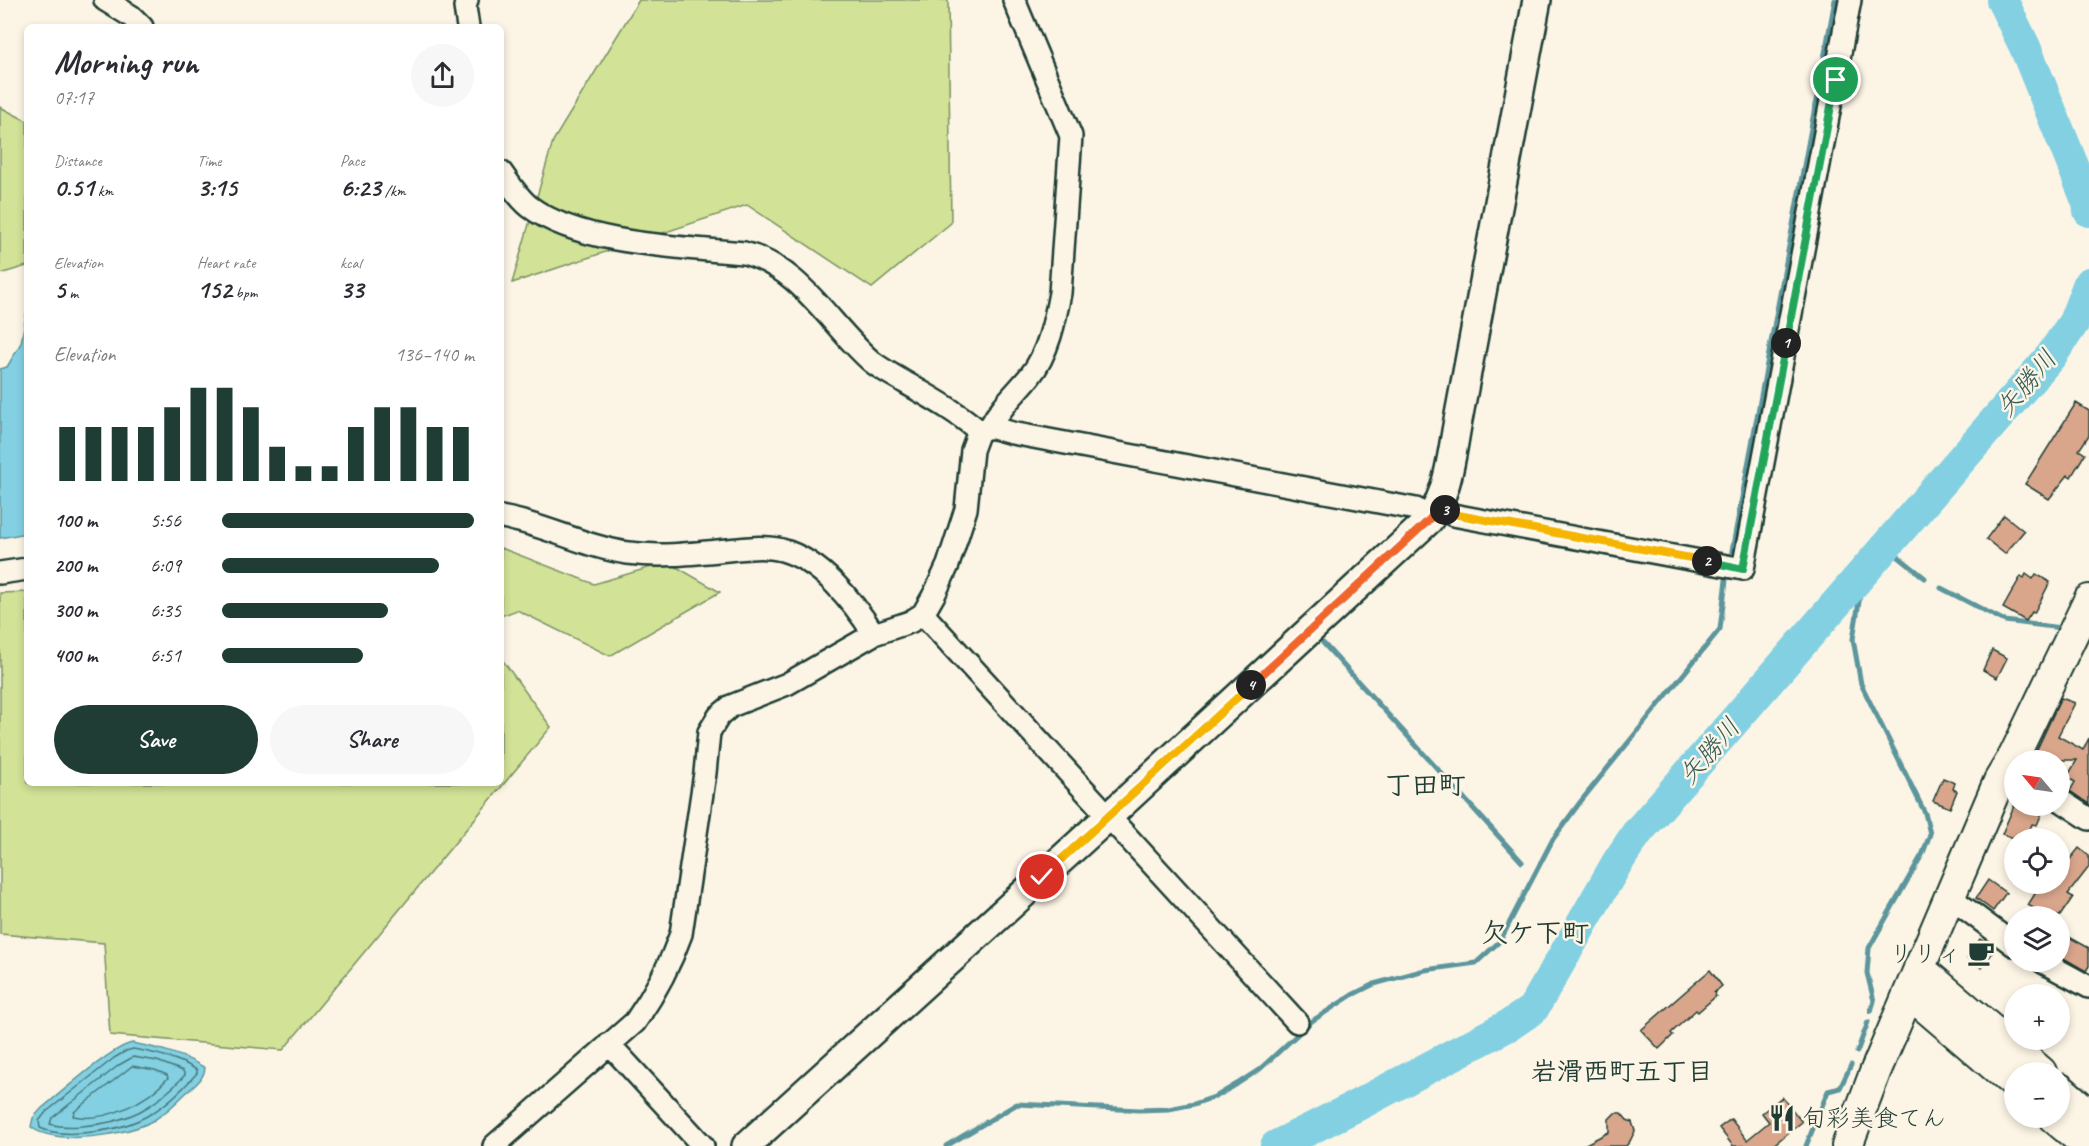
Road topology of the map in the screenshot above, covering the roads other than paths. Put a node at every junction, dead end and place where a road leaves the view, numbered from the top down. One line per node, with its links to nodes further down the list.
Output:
1 (105, 0): 6 (street)
2 (467, 0): 7 (street)
3 (1014, 0): 9 (street)
4 (1537, 0): 10 (street)
5 (1850, 0): 10 (street)
6 (139, 24)
7 (468, 24)
8 (504, 176): 9 (street)
9 (984, 429): 10 (street); 14 (street)
10 (1434, 513): 20 (street)
11 (504, 517): 16 (street)
12 (24, 569): 13 (street)
13 (0, 573)
14 (923, 614): 16 (street); 20 (street)
15 (2086, 614): 17 (main road)
16 (874, 634): 28 (street)
17 (2021, 750)
18 (2004, 786): 22 (main road)
19 (2070, 807): 21 (street)
20 (1108, 817): 27 (street); 36 (street)
21 (2089, 819)
22 (1950, 897): 23 (street); 25 (main road)
23 (2004, 938)
24 (2061, 972): 26 (street)
25 (1914, 981): 29 (main road); 30 (main road); 37 (main road)
26 (2089, 987)
27 (1297, 1022)
28 (609, 1044): 34 (street); 35 (street)
29 (2026, 1062)
30 (2004, 1073)
31 (2070, 1098): 32 (main road)
32 (2089, 1114)
33 (2066, 1128): 38 (main road)
34 (494, 1146)
35 (703, 1146)
36 (746, 1146)
37 (1847, 1146)
38 (2088, 1146)

